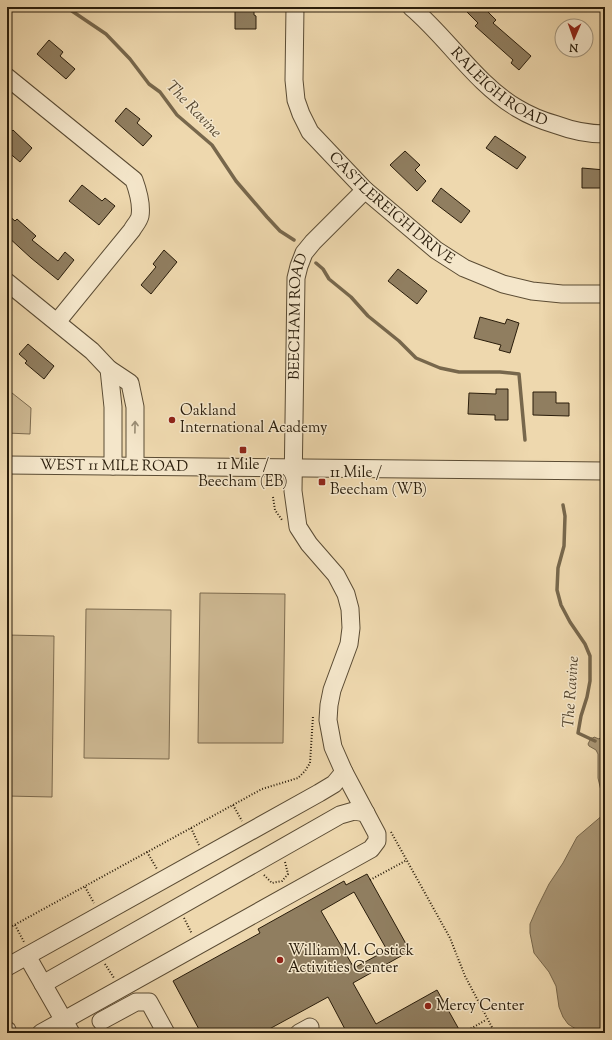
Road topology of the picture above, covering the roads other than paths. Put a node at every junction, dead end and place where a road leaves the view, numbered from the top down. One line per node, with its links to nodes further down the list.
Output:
1 (295, 7): 5 (street, CASTLEREIGH DRIVE)
2 (410, 7): 4 (street, RALEIGH ROAD)
3 (7, 77): 8 (street)
4 (605, 134)
5 (365, 190): 7 (street, CASTLEREIGH DRIVE); 13 (street, BEECHAM ROAD)
6 (7, 282): 8 (street)
7 (605, 294)
8 (57, 322): 9 (street)
9 (109, 369): 11 (street); 12 (street, one-way to 9)
10 (7, 465): 11 (street, WEST 11 MILE ROAD)
11 (113, 466): 12 (street, WEST 11 MILE ROAD)
12 (135, 466): 13 (street, WEST 11 MILE ROAD)
13 (294, 468): 14 (street, WEST 11 MILE ROAD); 15 (street, BEECHAM ROAD)
14 (605, 471)
15 (344, 772): 16 (street, BEECHAM ROAD); 17 (street)
16 (366, 813): 19 (street); 20 (street, BEECHAM ROAD)
17 (29, 955): 18 (street); 19 (street)
18 (7, 967)
19 (42, 984): 21 (street)
20 (92, 1005): 21 (street, BEECHAM ROAD); 22 (street)
21 (67, 1027): 25 (street, BEECHAM ROAD)
22 (104, 1027): 26 (street)
23 (7, 1030): 24 (street)
24 (8, 1033)
25 (41, 1033)
26 (166, 1033)

